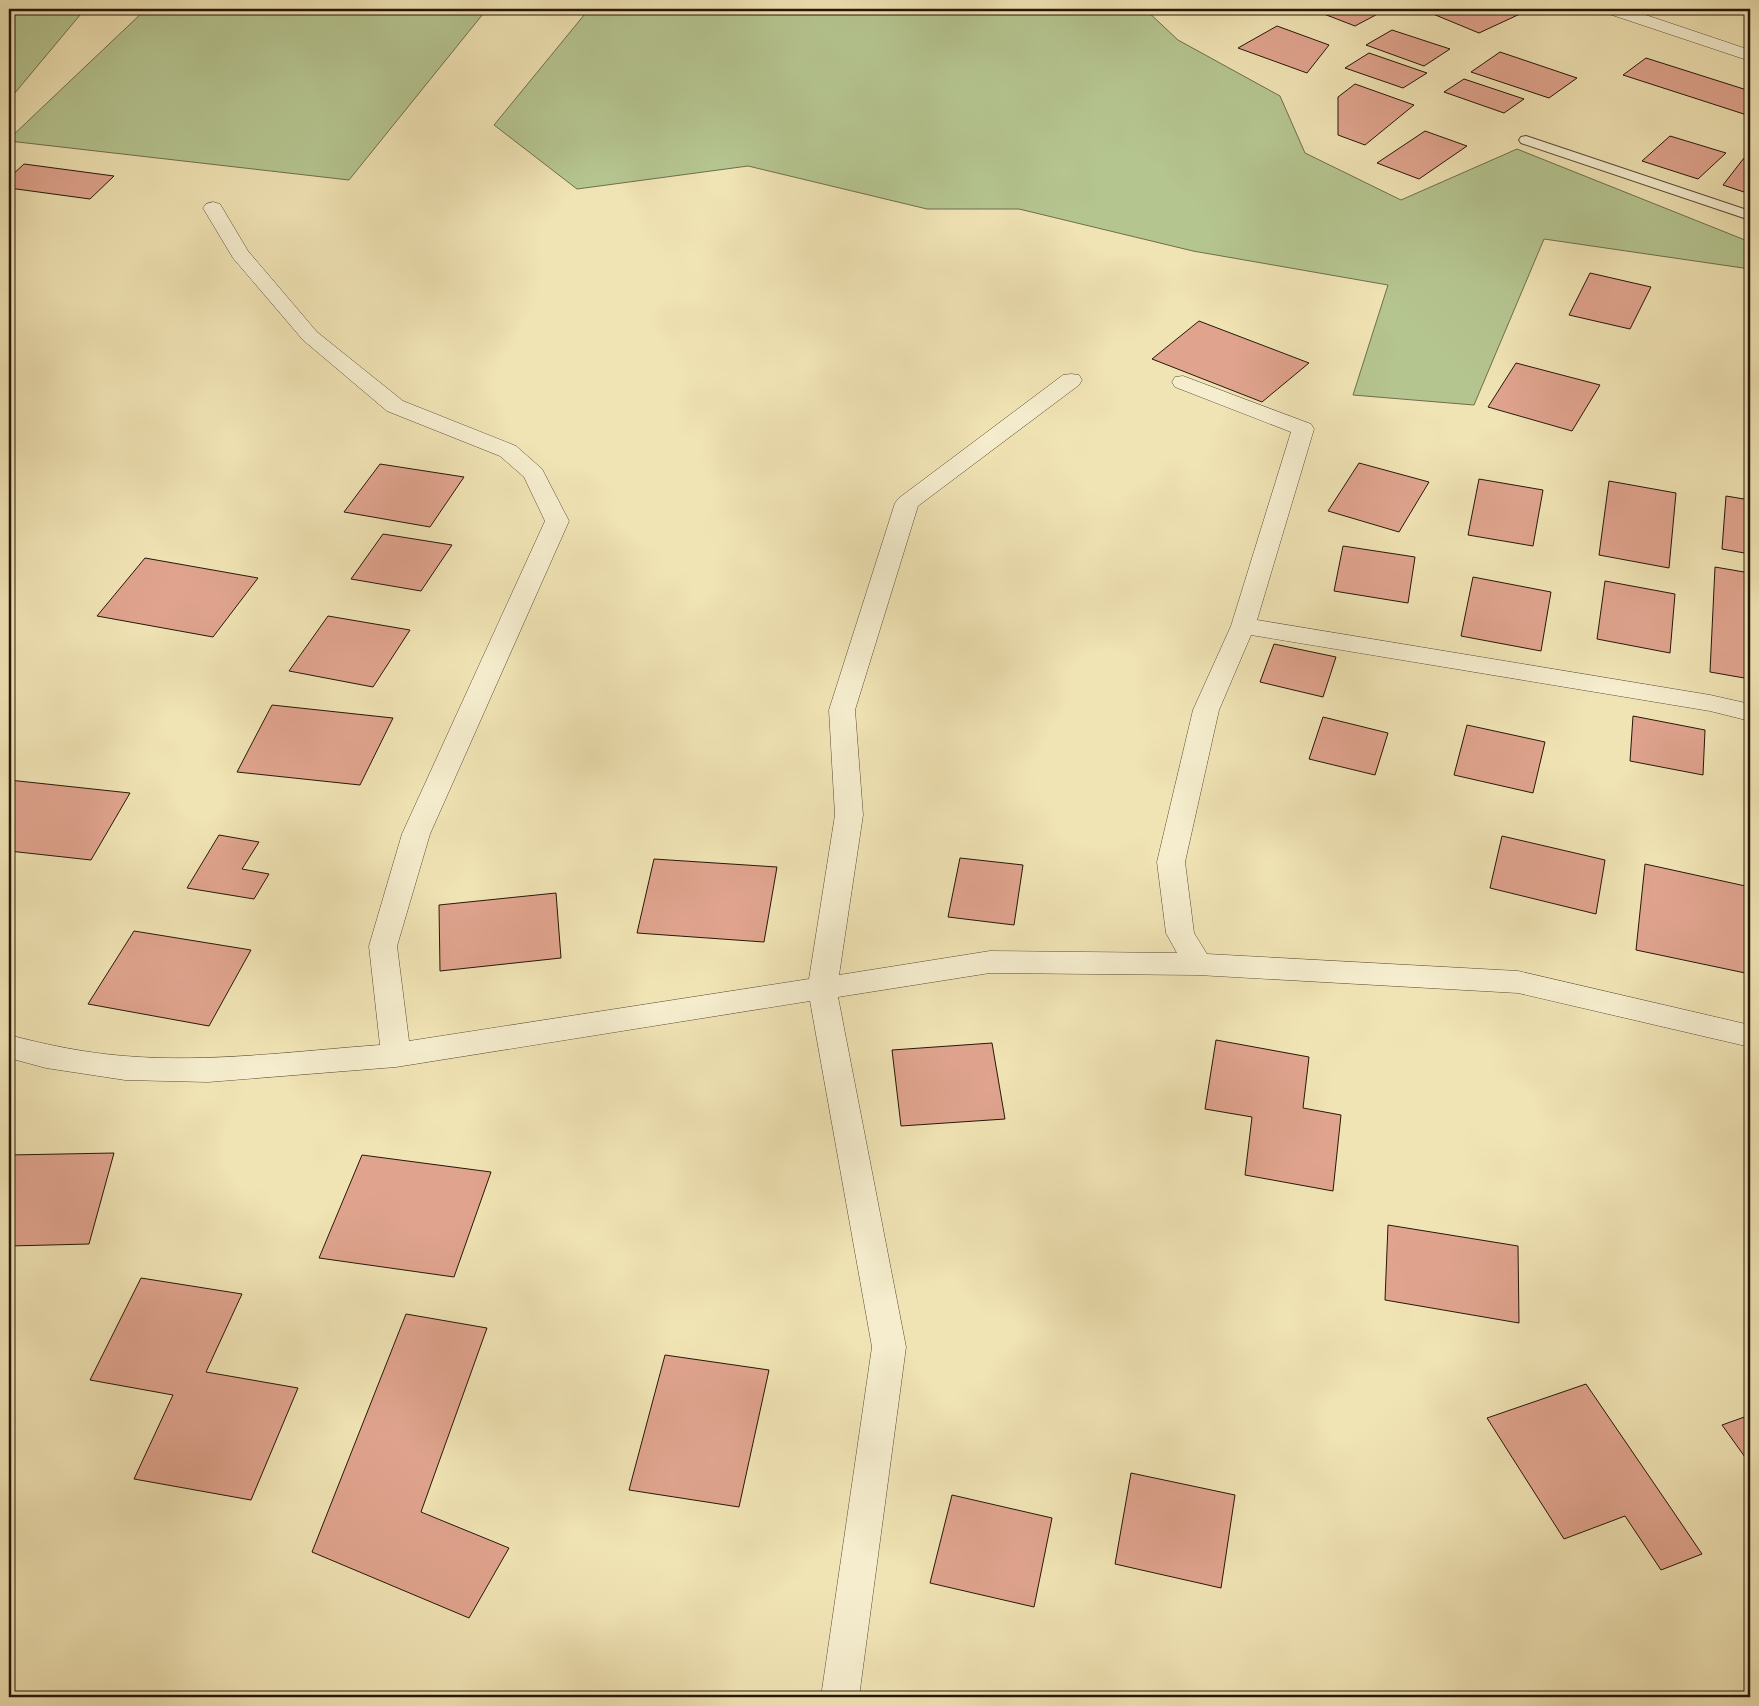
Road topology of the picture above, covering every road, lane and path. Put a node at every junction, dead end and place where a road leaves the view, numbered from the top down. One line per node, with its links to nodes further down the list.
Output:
1 (1612, 9): 2 (street)
2 (1750, 56)
3 (1526, 140): 5 (lane)
4 (213, 208): 14 (street)
5 (1750, 216)
6 (1071, 380): 11 (street)
7 (1183, 382): 8 (street)
8 (1244, 626): 9 (street); 10 (street)
9 (1750, 712)
10 (1198, 964): 11 (street); 12 (street)
11 (822, 989): 14 (street); 15 (street)
12 (1750, 1036)
13 (9, 1047): 14 (street)
14 (396, 1055)
15 (840, 1697)

